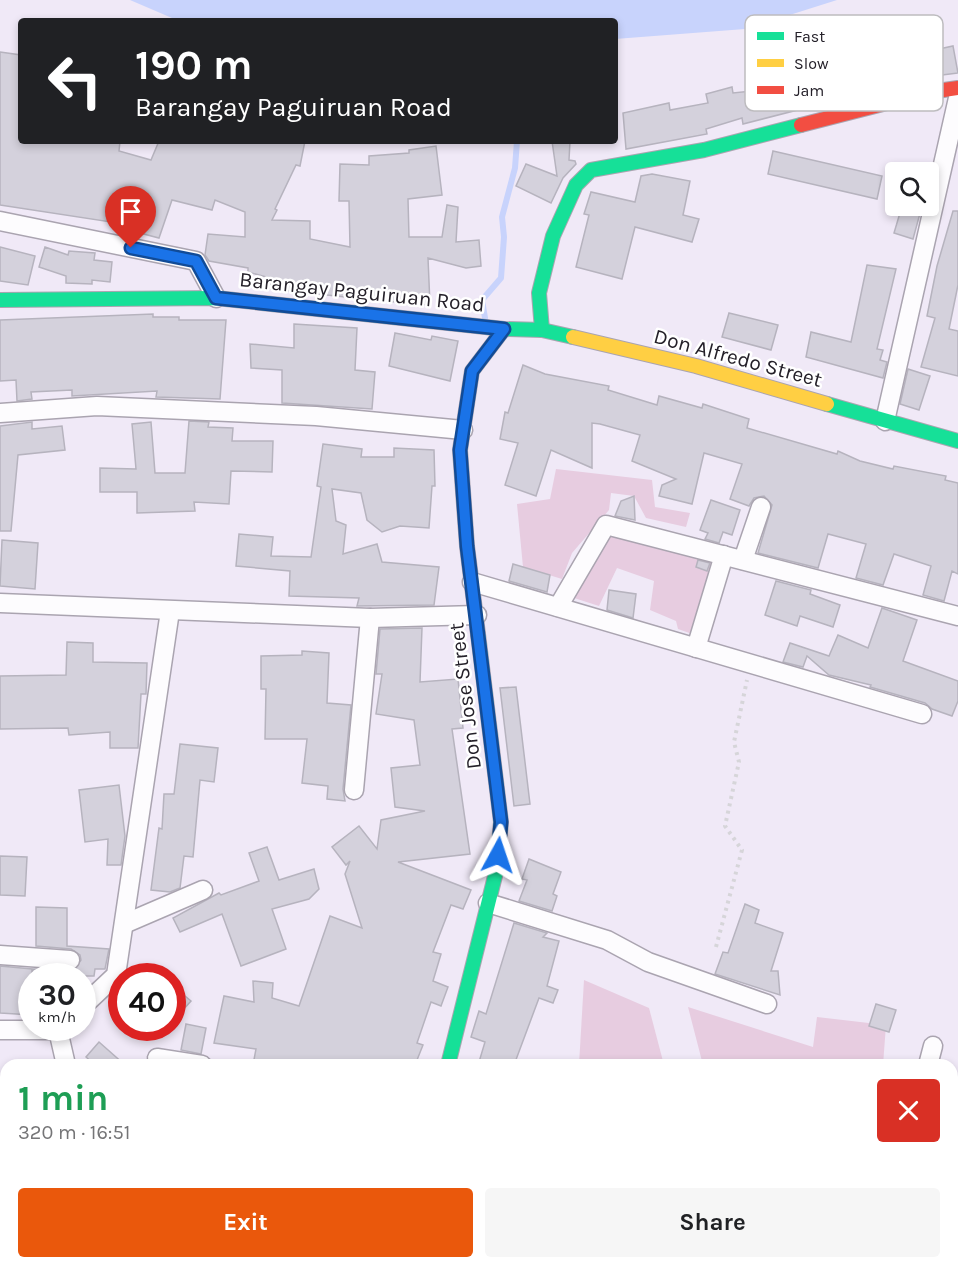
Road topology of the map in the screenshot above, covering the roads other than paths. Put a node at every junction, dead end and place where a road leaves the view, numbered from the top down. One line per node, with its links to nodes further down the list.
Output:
1 (958, 88): 2 (street)
2 (943, 90)
3 (958, 98): 11 (street)
4 (856, 111): 9 (street)
5 (0, 221): 6 (street)
6 (216, 298): 7 (street, Barangay Paguiruan Road); 8 (street, Barangay Paguiruan Road)
7 (0, 300)
8 (504, 329): 9 (street, Don Alfredo Street); 12 (street, Don Jose Street)
9 (542, 330): 11 (street, Don Alfredo Street)
10 (0, 413): 12 (street)
11 (885, 421): 13 (street, Don Alfredo Street)
12 (463, 430): 17 (street, Don Jose Street)
13 (958, 441)
14 (761, 507): 16 (street)
15 (724, 555): 16 (street); 19 (street); 24 (street)
16 (742, 560): 22 (street)
17 (472, 582): 19 (street); 21 (street, Don Jose Street)
18 (0, 603): 20 (street)
19 (558, 607): 24 (street)
20 (171, 610): 23 (street); 29 (street)
21 (477, 615): 23 (street); 28 (street, Don Jose Street)
22 (958, 616)
23 (370, 618): 26 (street)
24 (696, 648): 25 (street)
25 (922, 714)
26 (354, 790)
27 (203, 890): 29 (street)
28 (488, 903): 33 (street); 41 (street, Don Jose Street)
29 (124, 924): 32 (street)
30 (0, 955): 31 (street)
31 (70, 960)
32 (96, 994)
33 (766, 1005)
34 (0, 1030): 35 (street)
35 (18, 1030)
36 (62, 1041): 39 (street)
37 (933, 1047): 42 (street)
38 (157, 1058): 40 (street)
39 (65, 1059)
40 (163, 1059)
41 (449, 1059)
42 (930, 1059)

